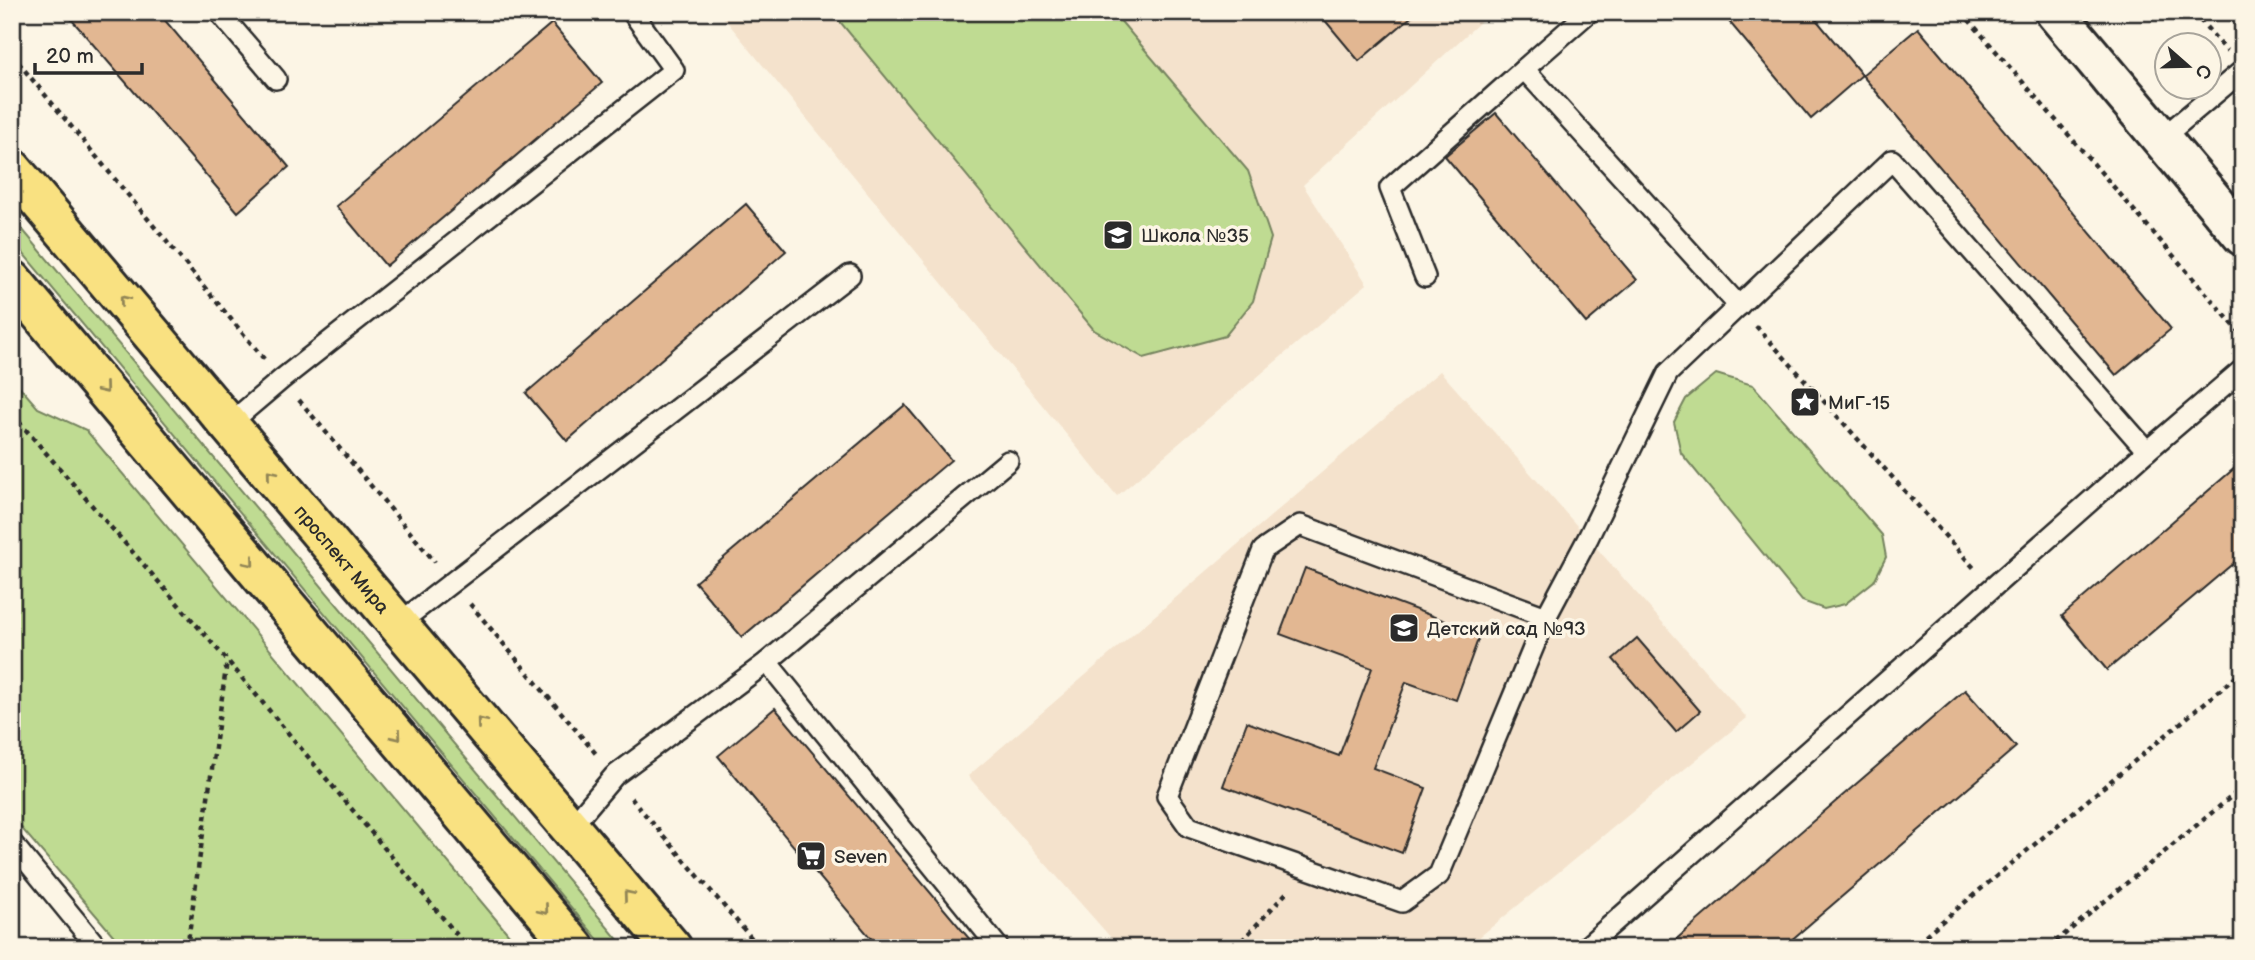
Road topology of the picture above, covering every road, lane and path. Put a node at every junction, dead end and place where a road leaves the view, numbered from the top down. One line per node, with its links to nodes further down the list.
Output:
1 (219, 12): 11 (lane)
2 (632, 12): 24 (lane)
3 (1589, 12): 9 (lane)
4 (1962, 12): 19 (path)
5 (2054, 12): 12 (street)
6 (2193, 12): 7 (path)
7 (2228, 52)
8 (12, 55): 20 (path)
9 (1524, 69): 16 (lane); 18 (lane)
10 (2243, 70): 12 (lane)
11 (276, 79)
12 (2161, 139): 14 (street)
13 (12, 169): 24 (main road, проспект Мира, one-way to 13)
14 (2243, 236)
15 (850, 275): 31 (lane)
16 (1425, 276)
17 (12, 280): 44 (main road, one-way to 44)
18 (1739, 306): 25 (lane); 28 (path); 30 (lane)
19 (2243, 336)
20 (266, 361)
21 (2243, 369): 25 (lane)
22 (299, 399): 27 (path)
23 (12, 414): 32 (path)
24 (229, 424): 31 (main road, проспект Мира, one-way to 24)
25 (2147, 451): 28 (lane)
26 (1008, 461): 33 (lane)
27 (436, 563)
28 (1992, 588): 49 (lane)
29 (468, 601): 35 (path)
30 (1546, 617): 40 (lane); 40 (lane)
31 (398, 624): 38 (main road, проспект Мира, one-way to 31)
32 (227, 660): 42 (path); 43 (path)
33 (766, 662): 38 (lane); 47 (lane)
34 (2243, 671): 50 (path)
35 (599, 757)
36 (2243, 787): 51 (path)
37 (630, 796): 46 (path)
38 (571, 827): 45 (main road, проспект Мира, one-way to 38)
39 (12, 843): 41 (lane)
40 (1308, 868): 48 (path)
41 (99, 948)
42 (187, 948)
43 (468, 948)
44 (575, 948)
45 (672, 948)
46 (760, 948)
47 (999, 948)
48 (1235, 948)
49 (1585, 948)
50 (1910, 948)
51 (2048, 948)

